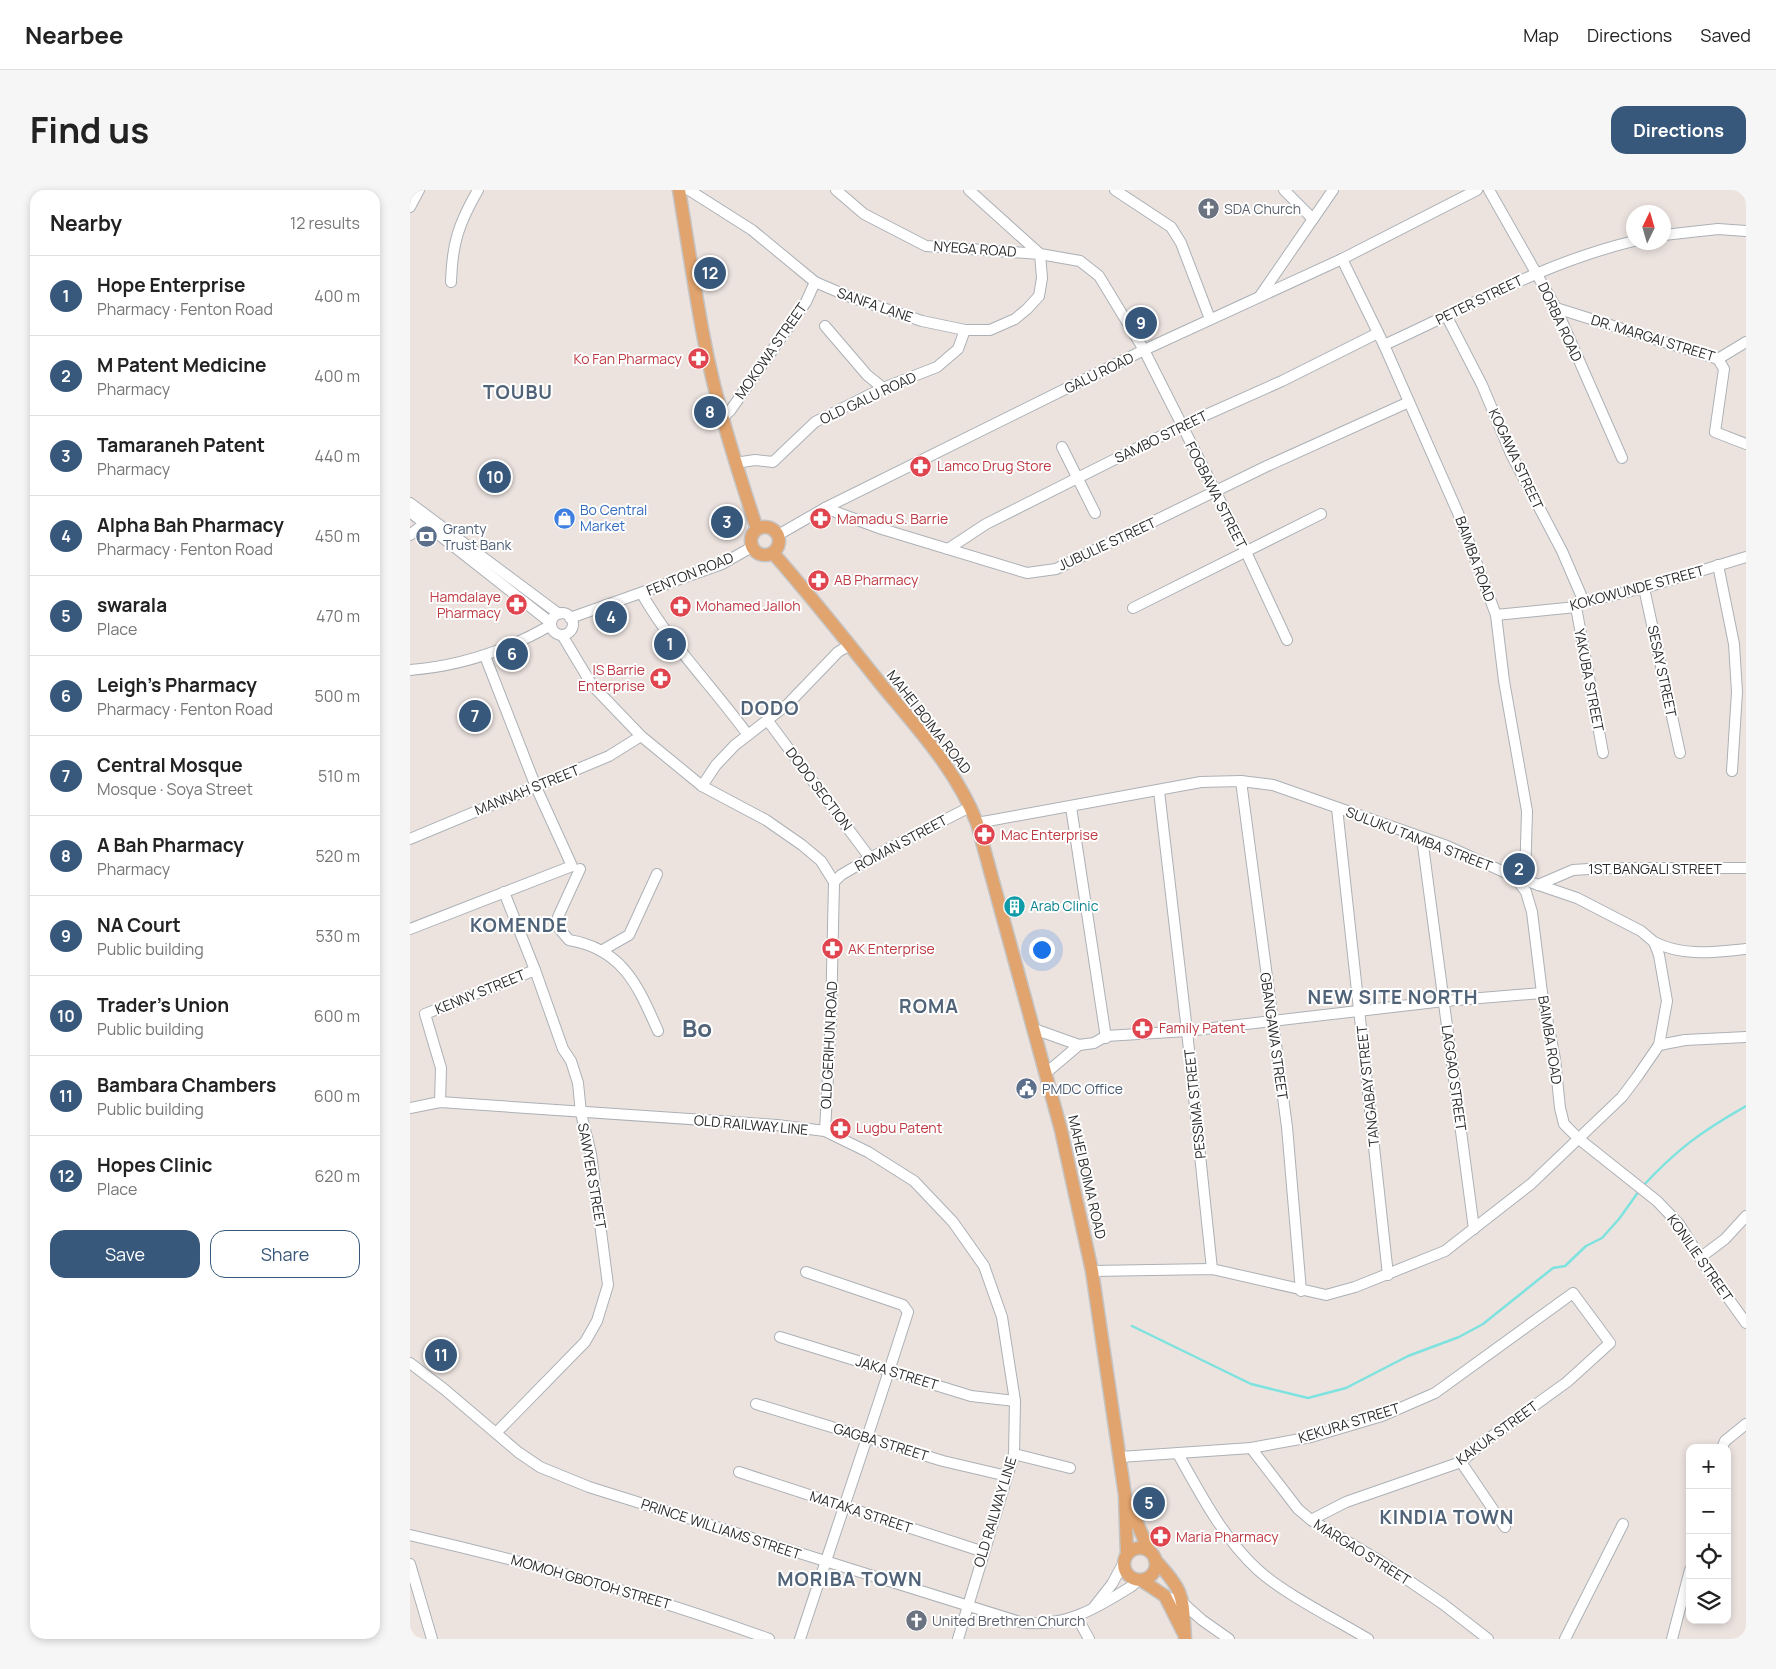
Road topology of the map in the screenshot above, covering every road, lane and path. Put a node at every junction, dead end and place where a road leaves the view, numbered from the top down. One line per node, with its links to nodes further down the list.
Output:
1 (419, 190): 12 (street)
2 (478, 190): 20 (street)
3 (679, 190): 35 (main road)
4 (689, 190): 21 (street, SANFA LANE)
5 (836, 190): 17 (street, NYEGA ROAD)
6 (971, 190): 17 (street)
7 (1115, 190): 25 (street)
8 (1284, 190): 13 (street)
9 (1333, 190): 13 (street)
10 (1477, 190): 18 (street, GALU ROAD)
11 (1489, 190): 19 (street, DORBA ROAD)
12 (410, 207)
13 (1313, 219): 22 (street)
14 (1746, 231): 15 (street)
15 (1671, 234)
16 (1626, 243): 19 (street, PETER STREET)
17 (1040, 254): 27 (street, SANFA LANE); 31 (street, NYEGA ROAD)
18 (1342, 260): 22 (street, GALU ROAD); 28 (street, BAIMBA ROAD)
19 (1536, 272): 23 (street, DORBA ROAD); 24 (street, PETER STREET)
20 (451, 282)
21 (815, 282): 27 (street, SANFA LANE); 35 (street, MOKOWA STREET)
22 (1260, 297): 25 (street, GALU ROAD)
23 (1556, 308): 32 (street, DR. MARGAI STREET); 39 (street, DORBA ROAD)
24 (1447, 317): 30 (street, PETER STREET); 60 (street, KOGAWA STREET)
25 (1210, 319): 31 (street, GALU ROAD)
26 (825, 326): 33 (street)
27 (965, 330): 33 (street, OLD GALU ROAD)
28 (1378, 333): 30 (street, BAIMBA ROAD); 36 (street, SAMBO STREET)
29 (1746, 342): 32 (street, DR. MARGAI STREET)
30 (1384, 345): 34 (street, BAIMBA ROAD)
31 (1144, 350): 36 (street, FOGBAWA STREET); 44 (street, GALU ROAD)
32 (1718, 360): 37 (street)
33 (883, 388): 40 (street, OLD GALU ROAD)
34 (1409, 402): 42 (street, JUBULIE STREET); 63 (street, BAIMBA ROAD)
35 (723, 417): 40 (main road)
36 (1181, 426): 41 (street, SAMBO STREET); 42 (street, FOGBAWA STREET)
37 (1746, 444)
38 (1062, 447): 41 (street)
39 (1622, 458)
40 (735, 463): 49 (main road)
41 (1078, 478): 46 (street); 53 (street, SAMBO STREET)
42 (1216, 492): 53 (street, JUBULIE STREET); 54 (street, FOGBAWA STREET)
43 (410, 503): 62 (street)
44 (825, 508): 51 (street, GALU ROAD); 53 (street, JUBULIE STREET)
45 (410, 512): 48 (street)
46 (1096, 513)
47 (1321, 514): 54 (street)
48 (426, 523): 50 (street); 65 (street)
49 (757, 529): 51 (main road); 52 (main road)
50 (410, 535)
51 (778, 535): 55 (main road)
52 (752, 547): 55 (main road); 59 (street, FENTON ROAD)
53 (948, 549)
54 (1246, 552): 61 (street); 67 (street, FOGBAWA STREET)
55 (773, 553): 68 (main road, MAHEI BOIMA ROAD)
56 (1746, 557): 57 (street, KOKOWUNDE STREET)
57 (1718, 565): 58 (street, KOKOWUNDE STREET); 76 (street)
58 (1644, 588): 60 (street, KOKOWUNDE STREET); 75 (street, SESAY STREET)
59 (642, 594): 64 (street, FENTON ROAD); 72 (street)
60 (1580, 604): 63 (street, KOKOWUNDE STREET); 74 (street, YAKUBA STREET)
61 (1133, 608)
62 (559, 614): 64 (street); 65 (street)
63 (1496, 615): 91 (street, BAIMBA ROAD)
64 (570, 618): 66 (street)
65 (551, 624): 66 (street); 69 (street)
66 (562, 635): 73 (street)
67 (1287, 640)
68 (850, 645): 71 (street); 81 (main road, MAHEI BOIMA ROAD)
69 (485, 656): 70 (street); 79 (street)
70 (410, 670)
71 (768, 721): 72 (street); 87 (street, DODO SECTION)
72 (748, 735): 78 (street)
73 (642, 736): 78 (street); 79 (street, MANNAH STREET)
74 (1603, 752)
75 (1680, 754)
76 (1732, 771)
77 (1241, 781): 80 (street, SULUKU TAMBA STREET); 83 (street, SULUKU TAMBA STREET); 103 (street, GBANGAWA STREET)
78 (702, 786): 92 (street)
79 (536, 787): 86 (street, MANNAH STREET); 88 (street)
80 (1159, 791): 82 (street, SULUKU TAMBA STREET); 106 (street, PESSIMA STREET)
81 (970, 807): 84 (main road, MAHEI BOIMA ROAD); 87 (street, ROMAN STREET)
82 (1071, 807): 84 (street, SULUKU TAMBA STREET); 107 (street)
83 (1337, 808): 85 (street, SULUKU TAMBA STREET); 102 (street, TANGABAY STREET)
84 (977, 823): 104 (main road, MAHEI BOIMA ROAD)
85 (1422, 838): 91 (street, SULUKU TAMBA STREET); 101 (street, LAGGAO STREET)
86 (410, 839)
87 (870, 858): 92 (street, ROMAN STREET)
88 (576, 867): 94 (street); 98 (street)
89 (1746, 868): 93 (street, 1ST BANGALI STREET)
90 (657, 874): 98 (street)
91 (1520, 879): 93 (street, SULUKU TAMBA STREET); 100 (street, BAIMBA ROAD)
92 (834, 882): 115 (street, OLD GERIHUN ROAD)
93 (1538, 885): 96 (street, SULUKU TAMBA STREET)
94 (504, 892): 95 (street); 99 (street, SAWYER STREET)
95 (410, 928)
96 (1654, 942): 97 (street, SULUKU TAMBA STREET); 110 (street)
97 (1746, 949)
98 (601, 952): 105 (street)
99 (535, 970): 112 (street, KENNY STREET); 114 (street, SAWYER STREET)
100 (1542, 993): 101 (street); 116 (street, BAIMBA ROAD)
101 (1444, 1001): 102 (street); 119 (street, LAGGAO STREET)
102 (1360, 1012): 103 (street); 124 (street, TANGABAY STREET)
103 (1272, 1021): 106 (street); 125 (street, GBANGAWA STREET)
104 (1034, 1029): 109 (street); 111 (main road, MAHEI BOIMA ROAD)
105 (658, 1031)
106 (1187, 1031): 107 (street); 121 (street, PESSIMA STREET)
107 (1106, 1037): 109 (street)
108 (1746, 1037): 110 (street)
109 (1079, 1045): 111 (street)
110 (1659, 1045): 116 (street)
111 (1046, 1073): 122 (main road, MAHEI BOIMA ROAD)
112 (440, 1102): 113 (street, OLD RAILWAY LINE); 114 (street, OLD RAILWAY LINE)
113 (410, 1108)
114 (581, 1113): 115 (street, OLD RAILWAY LINE); 134 (street, SAWYER STREET)
115 (825, 1131): 131 (street, OLD RAILWAY LINE)
116 (1579, 1139): 117 (street, BAIMBA ROAD); 119 (street)
117 (1627, 1178): 120 (street, KONILIE STREET)
118 (1746, 1216): 120 (street)
119 (1474, 1228): 124 (street)
120 (1701, 1257): 127 (street, KONILIE STREET)
121 (1212, 1269): 122 (street); 125 (street)
122 (1092, 1271): 140 (main road, MAHEI BOIMA ROAD)
123 (806, 1272): 130 (street)
124 (1388, 1275): 125 (street)
125 (1301, 1291)
126 (1573, 1292): 137 (street, KEKURA STREET); 141 (street, KAKUA STREET)
127 (1746, 1322)
128 (780, 1337): 130 (street, JAKA STREET)
129 (410, 1363): 134 (street, PRINCE WILLIAMS STREET)
130 (889, 1371): 131 (street, JAKA STREET); 135 (street)
131 (1015, 1401): 138 (street, OLD RAILWAY LINE)
132 (756, 1404): 135 (street, GAGBA STREET)
133 (1746, 1424): 136 (street)
134 (496, 1433): 154 (street, PRINCE WILLIAMS STREET)
135 (869, 1438): 144 (street, GAGBA STREET); 146 (street)
136 (1724, 1444)
137 (1251, 1448): 139 (street, KEKURA STREET); 147 (street, MARGAO STREET)
138 (1014, 1454): 142 (street); 144 (street, OLD RAILWAY LINE)
139 (1178, 1454): 140 (street, KEKURA STREET); 170 (street)
140 (1120, 1457): 145 (main road, MAHEI BOIMA ROAD)
141 (1461, 1462): 147 (street, KAKUA STREET); 149 (street)
142 (1070, 1468)
143 (739, 1472): 146 (street, MATAKA STREET)
144 (1007, 1476): 151 (street, OLD RAILWAY LINE)
145 (1125, 1495): 152 (main road); 153 (main road)
146 (843, 1507): 151 (street, MATAKA STREET); 154 (street)
147 (1311, 1520): 171 (street, MARGAO STREET)
148 (1624, 1524): 172 (street)
149 (1505, 1527)
150 (410, 1535): 165 (street, MOMOH GBOTOH STREET)
151 (984, 1552): 160 (street, OLD RAILWAY LINE)
152 (1152, 1555): 153 (main road); 157 (main road); 159 (main road)
153 (1125, 1558): 157 (main road); 161 (street, PRINCE WILLIAMS STREET)
154 (826, 1562): 160 (street, PRINCE WILLIAMS STREET); 166 (street)
155 (410, 1564): 164 (street)
156 (1688, 1579): 173 (street)
157 (1140, 1580): 158 (main road); 161 (street, PRINCE WILLIAMS STREET)
158 (1165, 1596): 159 (street); 163 (main road)
159 (1184, 1604): 163 (main road); 169 (street)
160 (966, 1606): 162 (street, PRINCE WILLIAMS STREET); 167 (street, OLD RAILWAY LINE)
161 (1091, 1609): 162 (street, PRINCE WILLIAMS STREET)
162 (1077, 1617): 168 (street)
163 (1185, 1638)
164 (432, 1639)
165 (769, 1639)
166 (800, 1639)
167 (958, 1639)
168 (1089, 1639)
169 (1229, 1639)
170 (1368, 1639)
171 (1488, 1639)
172 (1565, 1639)
173 (1672, 1639)

